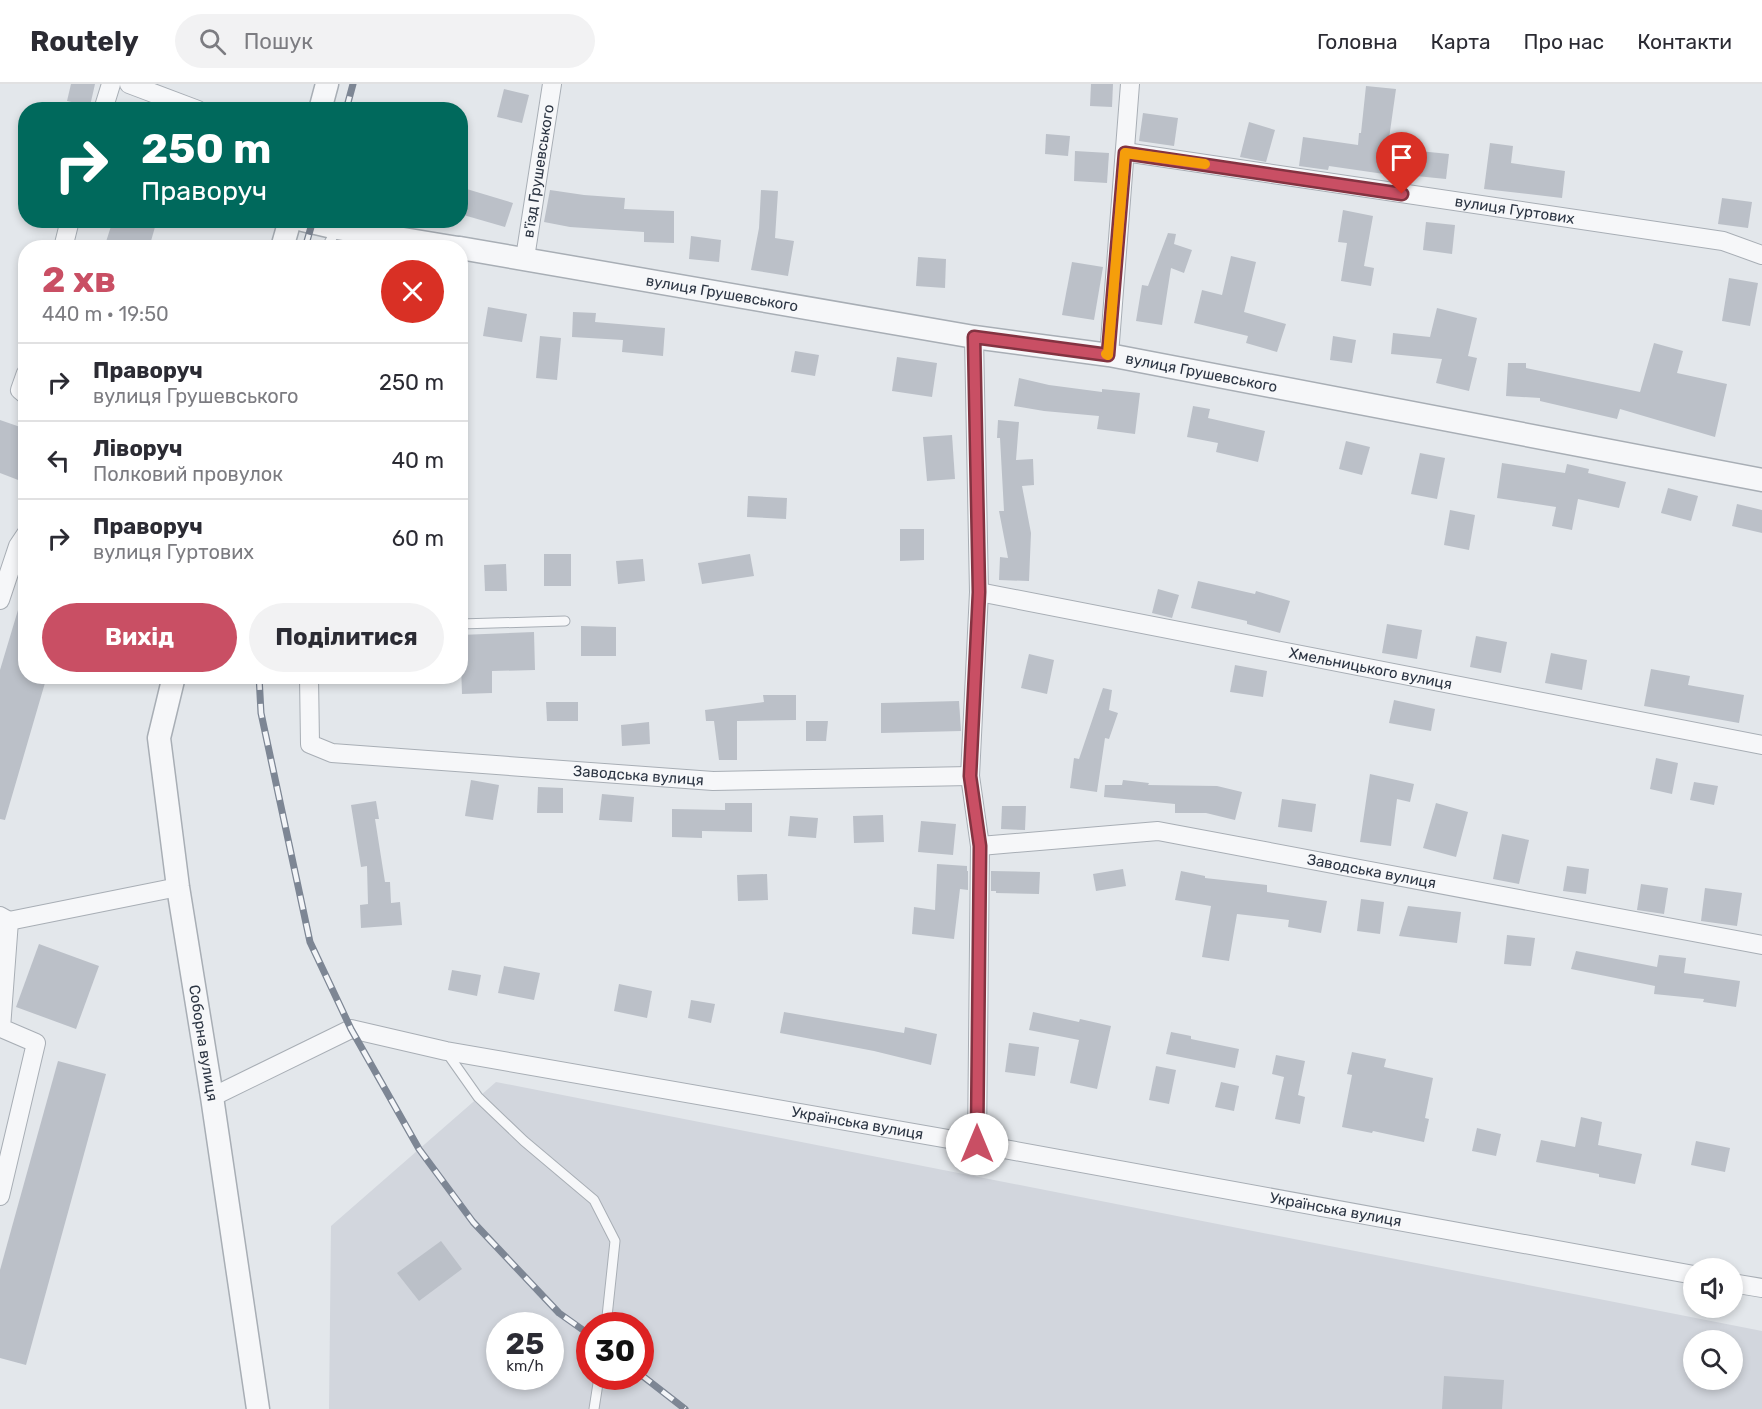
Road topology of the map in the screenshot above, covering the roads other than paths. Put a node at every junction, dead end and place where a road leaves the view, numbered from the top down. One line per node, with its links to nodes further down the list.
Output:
1 (111, 84): 6 (street)
2 (129, 84): 7 (street)
3 (327, 84): 8 (street)
4 (552, 84): 15 (street, в'їзд Грушевського)
5 (1130, 84): 9 (street)
6 (105, 102)
7 (177, 102)
8 (323, 102)
9 (1125, 153): 14 (street, вулиця Гуртових); 17 (street)
10 (315, 228): 11 (street, вулиця Грушевського)
11 (331, 238): 12 (street, вулиця Грушевського)
12 (357, 240)
13 (468, 249): 15 (street, вулиця Грушевського)
14 (1762, 255)
15 (525, 258): 16 (street, вулиця Грушевського)
16 (974, 337): 17 (street, вулиця Грушевського); 20 (street)
17 (1108, 355): 18 (street, вулиця Грушевського)
18 (1762, 480)
19 (18, 546): 21 (street)
20 (979, 592): 26 (street, Хмельницького вулиця); 27 (street)
21 (0, 600)
22 (565, 621): 23 (lane)
23 (468, 624)
24 (172, 684): 29 (street, Соборна вулиця)
25 (309, 684): 27 (street, Заводська вулиця)
26 (1762, 745)
27 (970, 776): 28 (street)
28 (980, 846): 31 (street, Заводська вулиця); 34 (street)
29 (178, 887): 30 (street); 33 (street, Соборна вулиця)
30 (5, 919): 35 (street)
31 (1762, 945)
32 (446, 1051): 33 (street, Українська вулиця); 34 (street, Українська вулиця); 39 (lane)
33 (212, 1097): 41 (street, Соборна вулиця)
34 (977, 1144): 36 (street, Українська вулиця)
35 (0, 1196)
36 (1683, 1273)
37 (1743, 1285): 38 (street)
38 (1762, 1288)
39 (607, 1312)
40 (597, 1390): 42 (lane)
41 (258, 1409)
42 (594, 1409)

